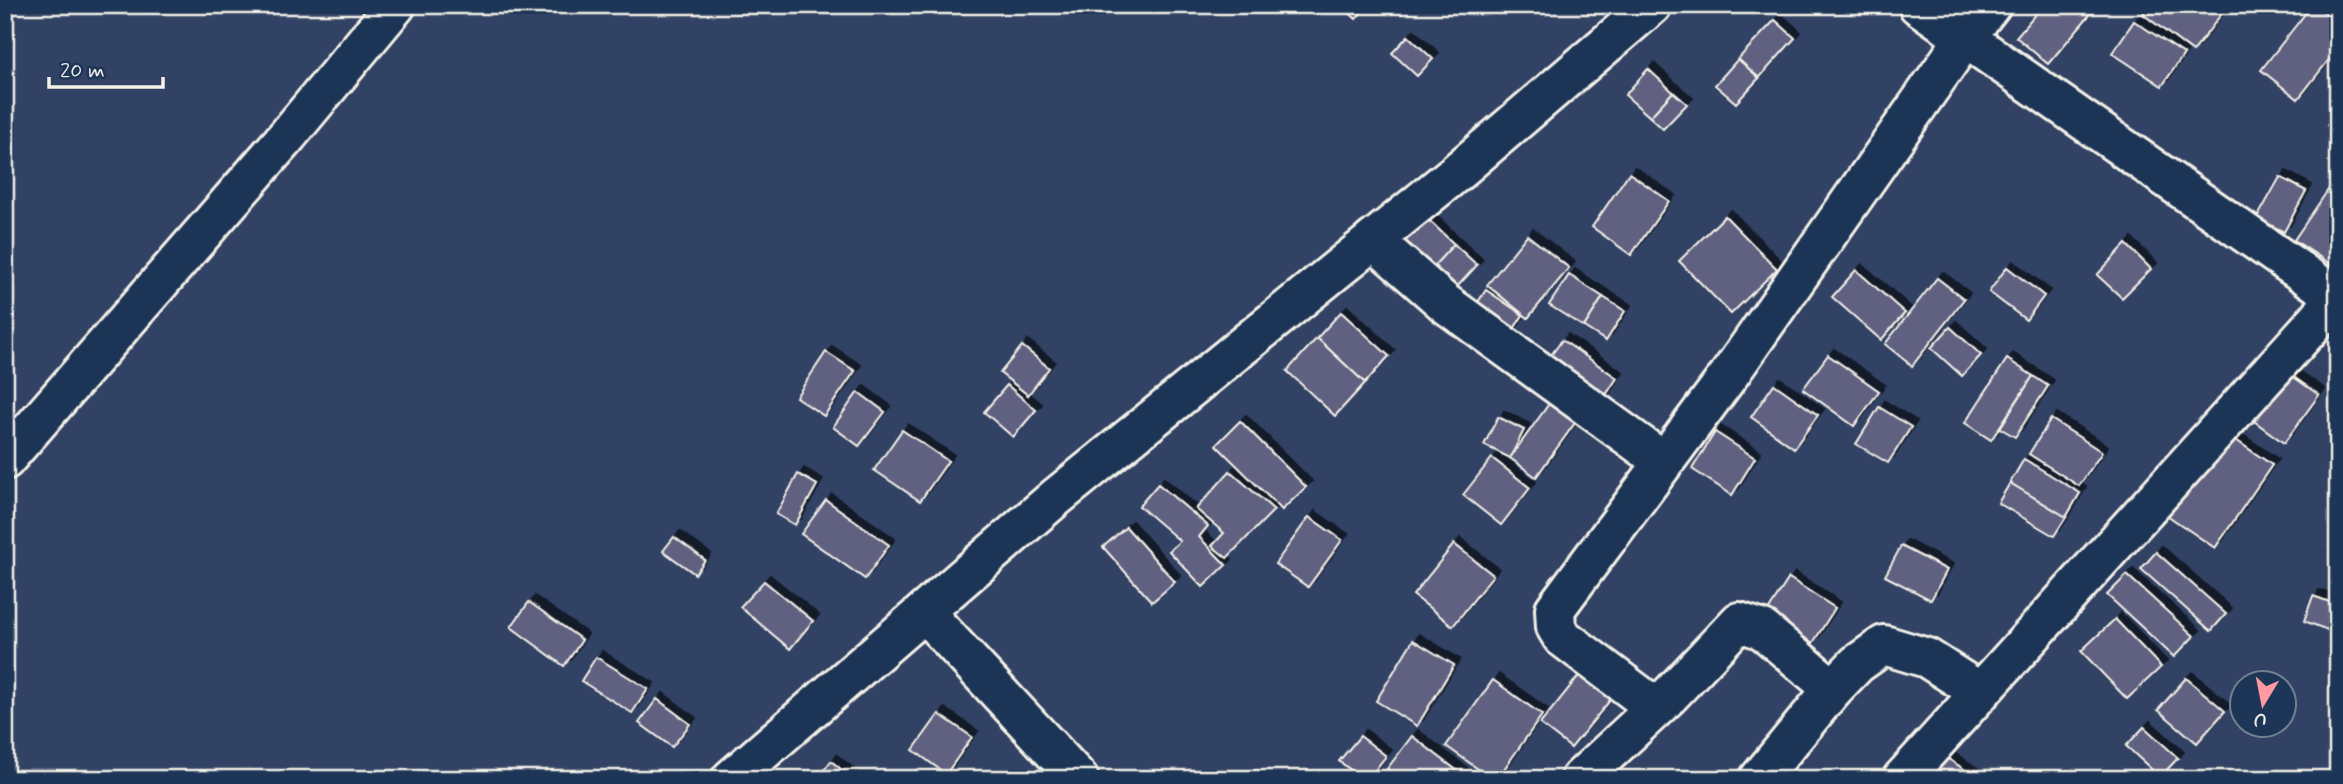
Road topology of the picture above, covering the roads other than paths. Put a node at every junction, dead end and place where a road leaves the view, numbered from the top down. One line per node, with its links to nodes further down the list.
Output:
1 (396, 5): 8 (street)
2 (1652, 5): 6 (street)
3 (1918, 5): 5 (street)
4 (1991, 5): 5 (street)
5 (1965, 38): 7 (street); 9 (street)
6 (1373, 240): 9 (street); 10 (street)
7 (2338, 297): 12 (street)
8 (5, 460)
9 (1664, 462): 13 (street)
10 (924, 612): 15 (street); 16 (street)
11 (1833, 689): 12 (street); 13 (street); 14 (street)
12 (1980, 692): 18 (street)
13 (1655, 707): 17 (street)
14 (1761, 778)
15 (730, 779)
16 (1079, 779)
17 (1580, 779)
18 (1902, 779)

